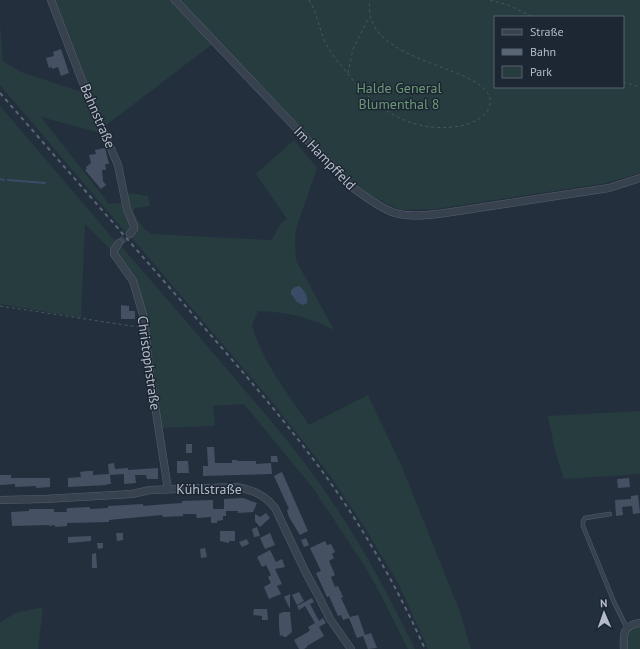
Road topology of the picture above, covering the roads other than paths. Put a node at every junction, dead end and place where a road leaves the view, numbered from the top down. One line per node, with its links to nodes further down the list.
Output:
1 (51, 0): 4 (street, Bahnstraße)
2 (175, 0): 3 (street, Im Hampffeld)
3 (640, 178)
4 (130, 234)
5 (119, 244): 6 (street, Christophstraße)
6 (168, 489): 7 (street, Kühlstraße); 11 (street, Kühlstraße)
7 (0, 500)
8 (610, 514): 10 (lane)
9 (640, 624): 10 (street)
10 (627, 628): 12 (street)
11 (351, 649)
12 (624, 649)

